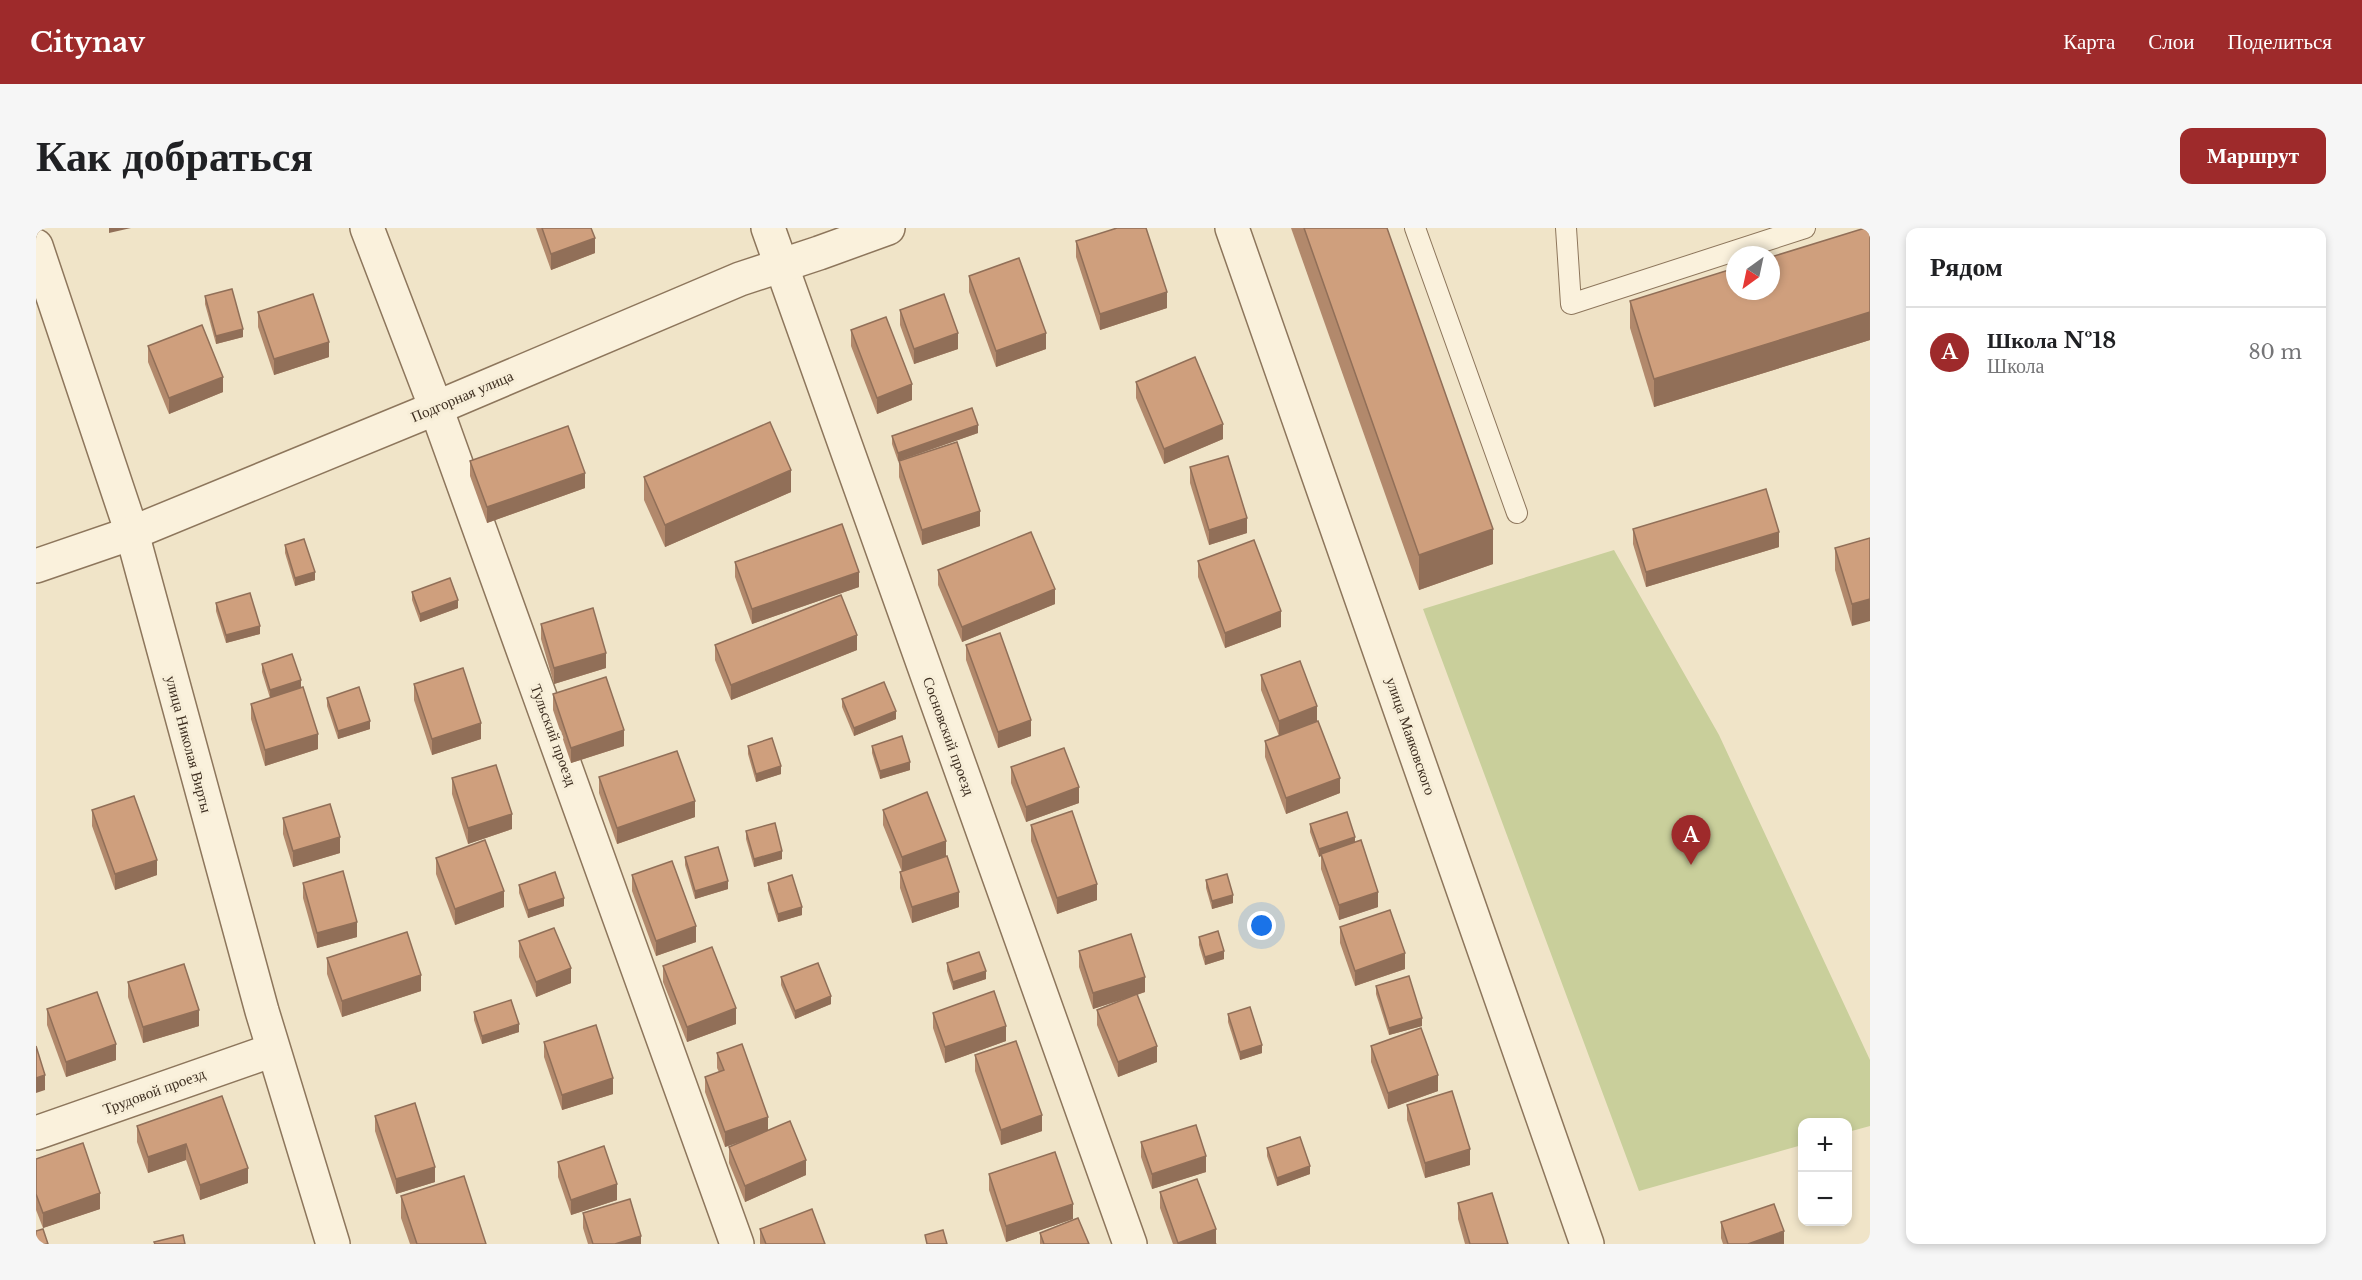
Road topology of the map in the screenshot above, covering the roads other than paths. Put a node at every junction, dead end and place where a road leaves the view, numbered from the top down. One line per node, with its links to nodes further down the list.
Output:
1 (367, 228): 10 (street, Тульский проезд)
2 (768, 228): 9 (street, Сосновский проезд)
3 (888, 228): 9 (street, Подгорная улица)
4 (1232, 228): 19 (street, улица Маяковского)
5 (1415, 228): 11 (lane)
6 (1566, 228): 7 (lane)
7 (1805, 228)
8 (36, 246): 12 (street, улица Николая Вирты)
9 (782, 265): 10 (street, Подгорная улица); 18 (street, Сосновский проезд)
10 (436, 408): 12 (street, Подгорная улица); 17 (street, Тульский проезд)
11 (1516, 513)
12 (132, 533): 13 (street, Подгорная улица); 14 (street, улица Николая Вирты)
13 (36, 566)
14 (273, 1050): 15 (street, Трудовой проезд); 16 (street, улица Николая Вирты)
15 (36, 1133)
16 (333, 1244)
17 (737, 1244)
18 (1130, 1244)
19 (1587, 1244)

